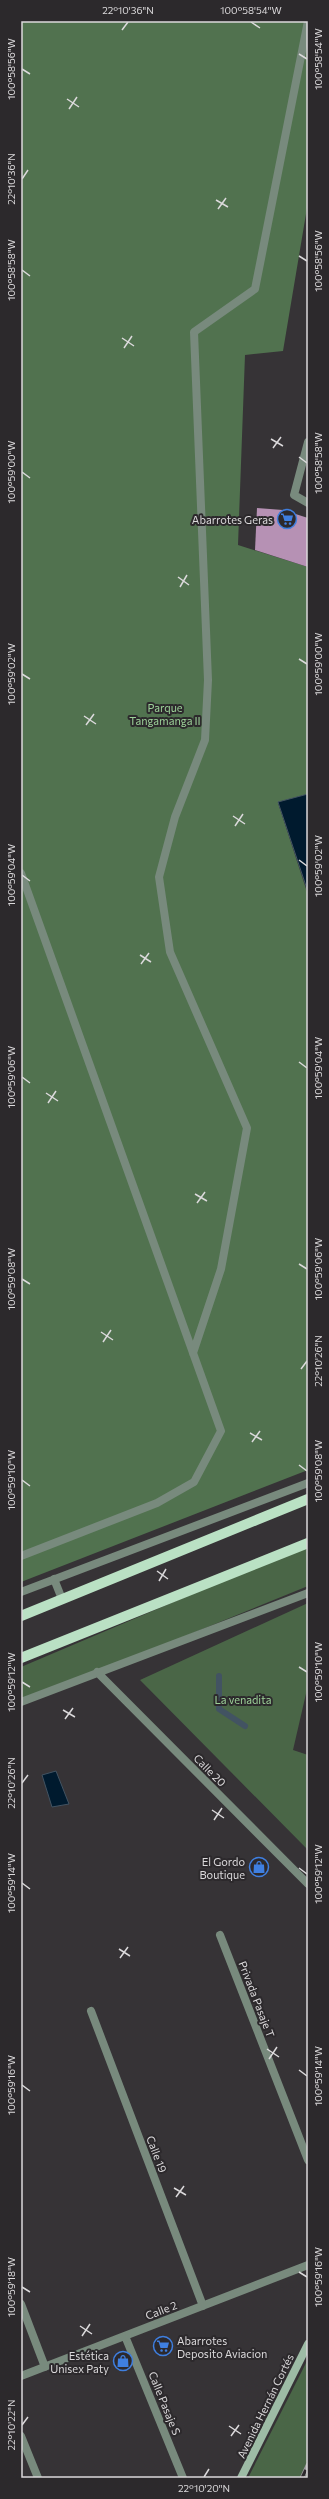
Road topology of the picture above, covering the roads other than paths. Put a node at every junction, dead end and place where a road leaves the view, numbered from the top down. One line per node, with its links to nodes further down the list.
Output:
1 (308, 21): 5 (street)
2 (308, 442): 3 (street)
3 (308, 503)
4 (21, 873): 5 (street)
5 (193, 1353): 9 (street)
6 (308, 1483): 10 (street)
7 (308, 1499): 13 (main road)
8 (308, 1543): 15 (main road)
9 (21, 1556)
10 (54, 1579): 11 (street); 13 (street)
11 (21, 1592)
12 (308, 1594): 16 (street)
13 (62, 1599): 14 (main road)
14 (21, 1616)
15 (21, 1658)
16 (97, 1672): 17 (street); 18 (street, Calle 20)
17 (21, 1702)
18 (308, 1884)
19 (220, 1935): 21 (street, Privada Pasaje T)
20 (91, 2011): 24 (street, Calle 19)
21 (308, 2160)
22 (308, 2265): 24 (street, Calle 2)
23 (21, 2304): 27 (street)
24 (203, 2306): 25 (street, Calle 2)
25 (125, 2336): 27 (street, Calle 2); 31 (street, Calle Pasaje S)
26 (308, 2344): 32 (main road, Avenida Hernán Cortés)
27 (45, 2367): 28 (street, Calle 2)
28 (21, 2376)
29 (21, 2436): 30 (street)
30 (38, 2478)
31 (183, 2478)
32 (241, 2478)

